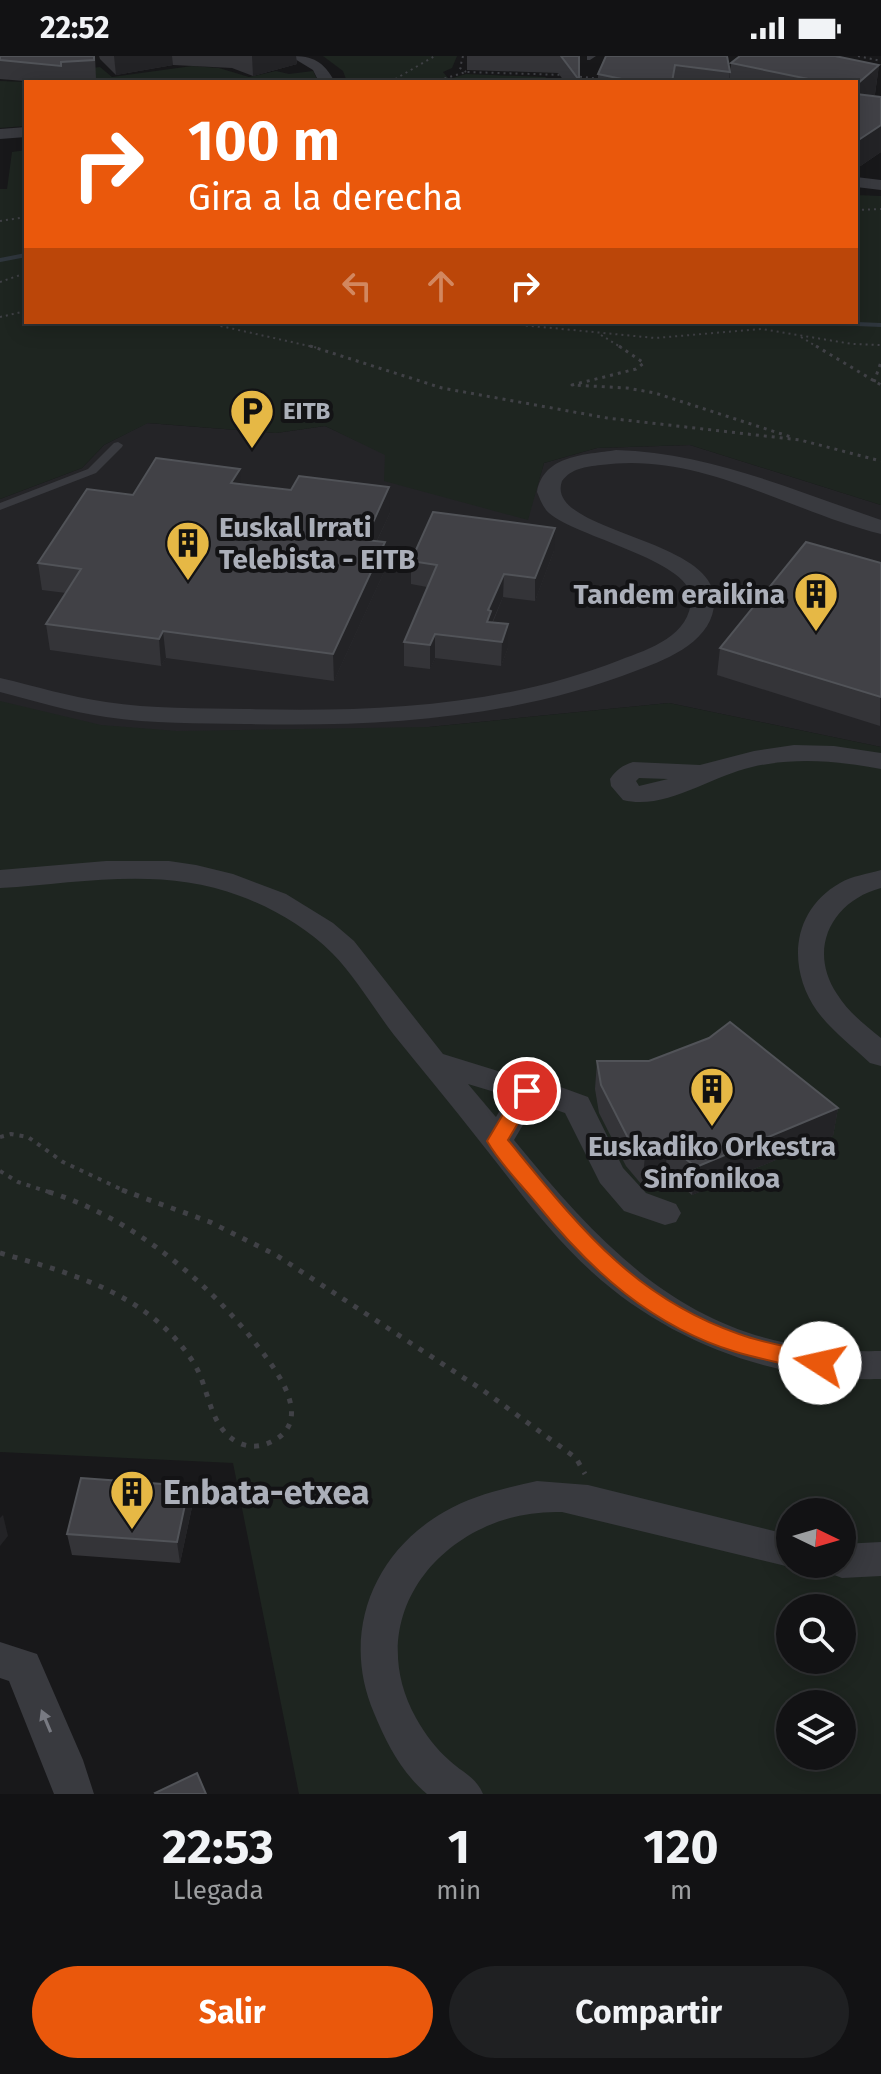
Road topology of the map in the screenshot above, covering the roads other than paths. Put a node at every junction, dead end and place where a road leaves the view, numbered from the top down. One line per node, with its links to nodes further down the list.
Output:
1 (298, 56): 2 (street)
2 (326, 80)
3 (24, 132): 4 (street)
4 (0, 134)
5 (881, 178): 6 (street)
6 (858, 180)
7 (858, 180): 8 (street)
8 (881, 185)
9 (118, 445): 10 (lane)
10 (0, 507)
11 (881, 527): 12 (street)
12 (0, 685)
13 (881, 761): 14 (street)
14 (703, 773)
15 (0, 879): 18 (street)
16 (881, 879): 17 (street)
17 (881, 1055)
18 (433, 1062): 19 (street); 20 (street)
19 (527, 1091): 20 (street); 21 (street)
20 (498, 1141): 22 (street)
21 (665, 1213)
22 (881, 1365)
23 (776, 1548): 28 (street)
24 (881, 1559): 25 (street)
25 (856, 1560)
26 (0, 1660): 27 (street, one-way to 26)
27 (74, 1794)
28 (463, 1794)

